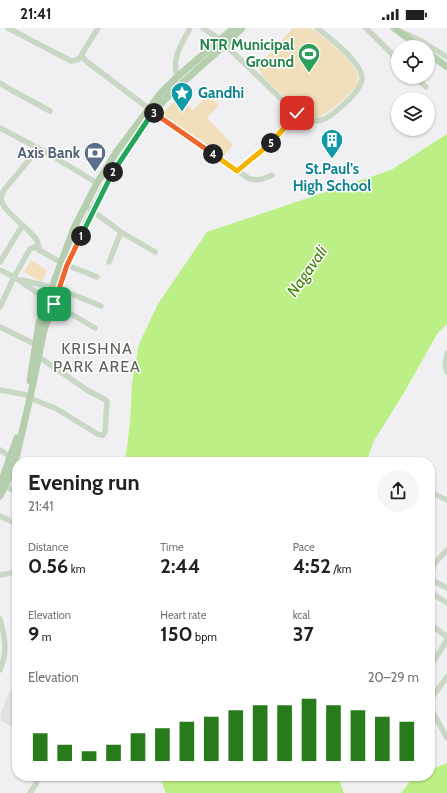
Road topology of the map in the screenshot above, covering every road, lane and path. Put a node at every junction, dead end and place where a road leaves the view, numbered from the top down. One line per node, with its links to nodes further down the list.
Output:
1 (8, 28): 13 (street)
2 (98, 28): 13 (street)
3 (190, 28): 17 (street)
4 (203, 28): 11 (street)
5 (234, 28): 11 (main road)
6 (242, 28): 11 (main road)
7 (317, 28): 23 (street)
8 (366, 28): 12 (street)
9 (394, 28): 10 (main road); 14 (street)
10 (410, 40)
11 (223, 43): 17 (main road); 21 (main road); 23 (street)
12 (391, 53)
13 (82, 56): 21 (street)
14 (447, 57)
15 (435, 58): 16 (main road)
16 (447, 66)
17 (177, 77): 21 (main road)
18 (0, 83): 22 (street)
19 (423, 84): 20 (street)
20 (426, 87)
21 (150, 110): 26 (street); 28 (main road); 30 (main road)
22 (50, 111)
23 (297, 113): 26 (street)
24 (0, 128): 25 (street)
25 (39, 148): 28 (street); 31 (street)
26 (237, 171): 27 (street)
27 (272, 175)
28 (97, 183): 29 (main road)
29 (86, 206): 30 (street); 37 (main road)
30 (92, 211): 32 (street); 37 (main road)
31 (22, 226): 33 (street); 35 (street)
32 (121, 232): 34 (street); 36 (street)
33 (40, 251): 37 (street); 40 (street)
34 (155, 252)
35 (0, 262)
36 (109, 262)
37 (65, 264): 39 (street); 41 (main road)
38 (0, 270): 40 (street)
39 (97, 277)
40 (16, 278): 41 (street); 42 (street); 44 (street)
41 (56, 289): 42 (main road); 43 (street)
42 (51, 302): 46 (street); 47 (main road); 49 (main road)
43 (101, 306)
44 (0, 307)
45 (0, 327): 47 (street)
46 (95, 328)
47 (35, 344): 52 (main road)
48 (447, 353): 50 (street)
49 (39, 357): 52 (main road); 52 (street)
50 (447, 372)
51 (0, 390): 52 (street)
52 (29, 397): 54 (main road); 55 (main road)
53 (0, 450): 54 (street)
54 (11, 457): 57 (main road)
55 (16, 457)
56 (12, 466): 57 (main road)
57 (3, 485): 58 (street); 60 (main road)
58 (12, 490)
59 (435, 494): 61 (street)
60 (0, 496)
61 (447, 500)
62 (0, 516): 63 (street)
63 (12, 522)
64 (447, 550): 65 (street)
65 (435, 563)
66 (12, 573): 67 (street)
67 (0, 575)
68 (435, 582): 69 (street)
69 (447, 588)
70 (435, 595): 71 (street)
71 (447, 603)
72 (0, 619): 76 (street)
73 (435, 628): 74 (street)
74 (447, 639): 75 (street)
75 (435, 659)
76 (0, 670)
77 (447, 677): 78 (street)
78 (435, 693)
79 (435, 716): 80 (street)
80 (447, 738)
81 (37, 781): 82 (street)
82 (30, 793)

